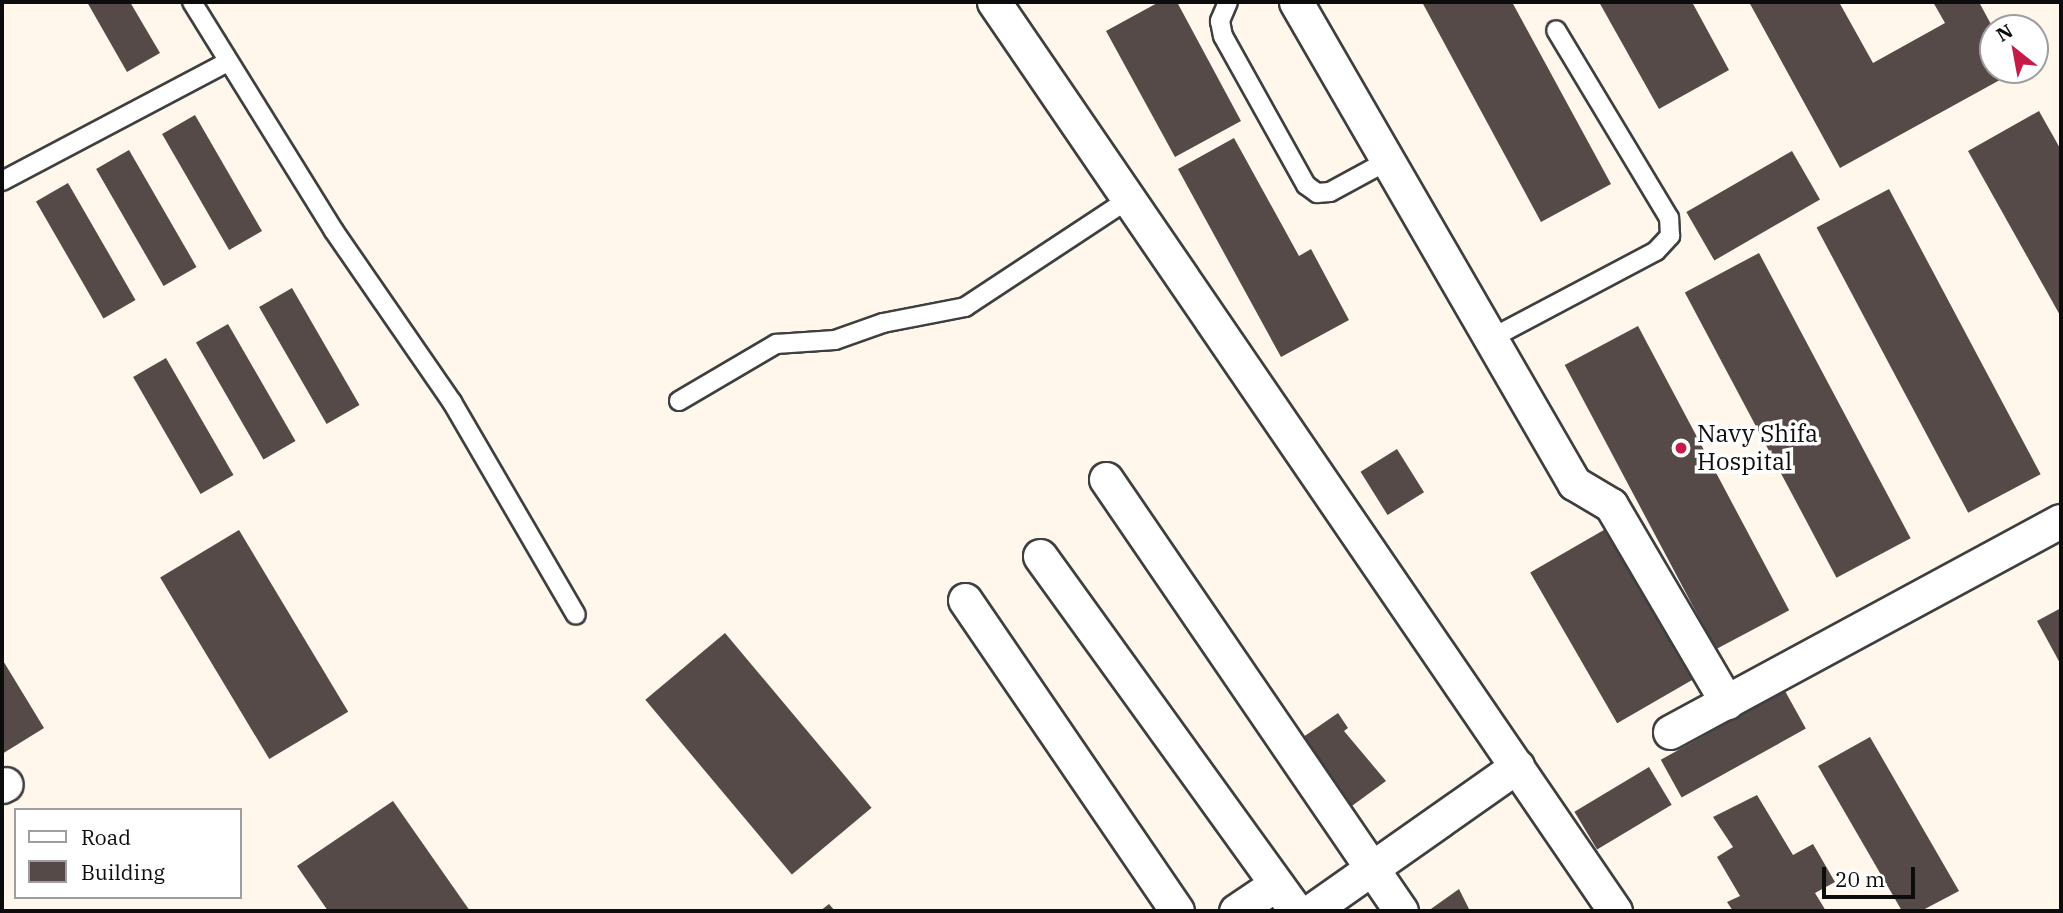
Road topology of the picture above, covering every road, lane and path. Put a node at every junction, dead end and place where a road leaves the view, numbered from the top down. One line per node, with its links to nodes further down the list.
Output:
1 (192, 2): 6 (lane)
2 (994, 2): 9 (street)
3 (1228, 2): 7 (lane)
4 (1296, 2): 7 (street)
5 (1556, 30): 10 (lane)
6 (226, 64): 8 (lane); 16 (lane)
7 (1387, 161): 10 (street)
8 (2, 181)
9 (1130, 198): 11 (lane); 19 (street)
10 (1488, 340): 17 (street)
11 (679, 401)
12 (1105, 480): 20 (street)
13 (2061, 521): 17 (street)
14 (1040, 556): 21 (street)
15 (965, 600): 22 (street)
16 (576, 615)
17 (1727, 703): 18 (street)
18 (1670, 732)
19 (1517, 766): 20 (street); 27 (street)
20 (1370, 867): 25 (street); 26 (street)
21 (1276, 884): 23 (street); 24 (street)
22 (1177, 911)
23 (1236, 911)
24 (1296, 911)
25 (1311, 911)
26 (1401, 911)
27 (1615, 911)

